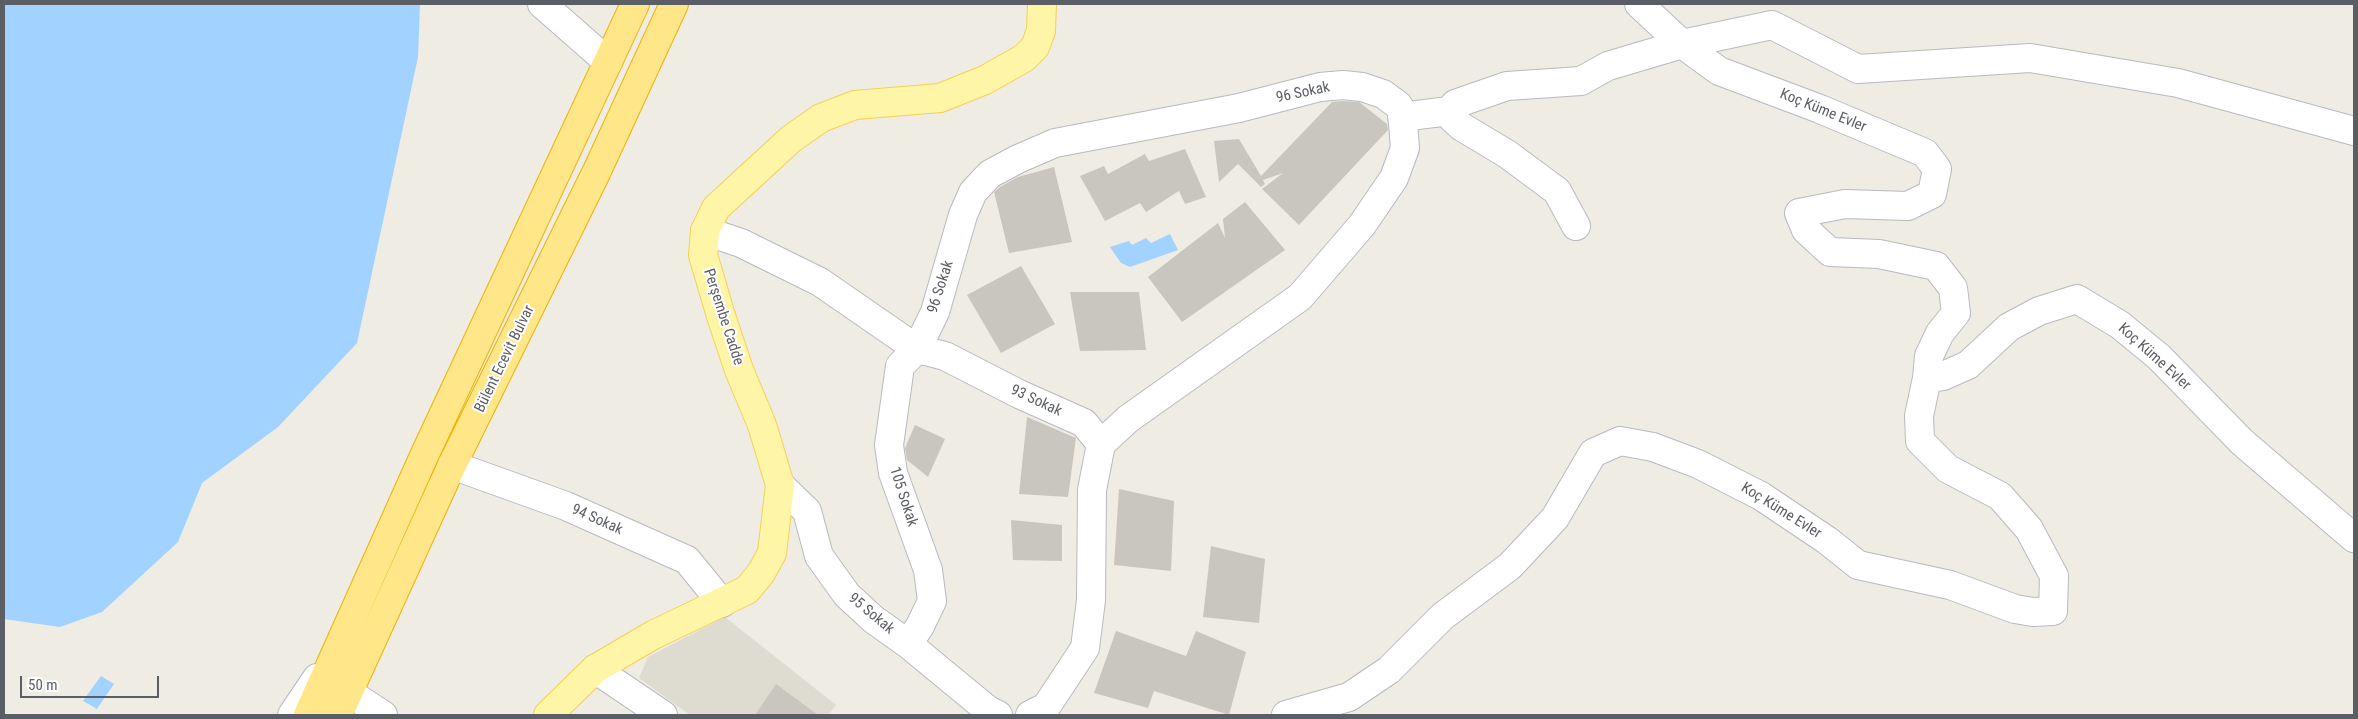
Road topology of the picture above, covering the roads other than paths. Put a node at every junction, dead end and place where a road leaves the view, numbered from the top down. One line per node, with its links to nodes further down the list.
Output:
1 (542, 4): 7 (street)
2 (635, 4): 7 (highway, Bülent Ecevit Bulvar)
3 (674, 4): 16 (highway, Bülent Ecevit Bulvar)
4 (1042, 4): 12 (main road, Perşembe Cadde)
5 (1639, 4): 6 (street)
6 (1682, 44): 8 (street); 10 (street); 14 (street, Koç Küme Evler)
7 (608, 62): 20 (highway, Bülent Ecevit Bulvar)
8 (1450, 111): 9 (street); 11 (street)
9 (1402, 117): 13 (street, 96 Sokak); 15 (street)
10 (2354, 131)
11 (1576, 226)
12 (705, 231): 13 (street, 93 Sokak); 17 (main road, Perşembe Cadde)
13 (917, 349): 15 (street, 93 Sokak); 21 (street, 105 Sokak)
14 (1927, 378): 18 (street, Koç Küme Evler); 31 (street, Koç Küme Evler)
15 (1101, 444): 30 (street)
16 (452, 465): 19 (street, 94 Sokak); 23 (highway, Bülent Ecevit Bulvar)
17 (780, 484): 19 (main road, Perşembe Cadde); 21 (street, 95 Sokak)
18 (2354, 538)
19 (722, 603): 22 (main road, Perşembe Cadde)
20 (346, 636): 24 (street); 25 (highway, Bülent Ecevit Bulvar)
21 (908, 644): 29 (street, 95 Sokak)
22 (595, 668): 27 (main road, Perşembe Cadde); 28 (street)
23 (343, 703): 26 (street)
24 (292, 715)
25 (308, 715)
26 (383, 715)
27 (548, 715)
28 (663, 715)
29 (998, 715)
30 (1030, 715)
31 (1286, 715)

